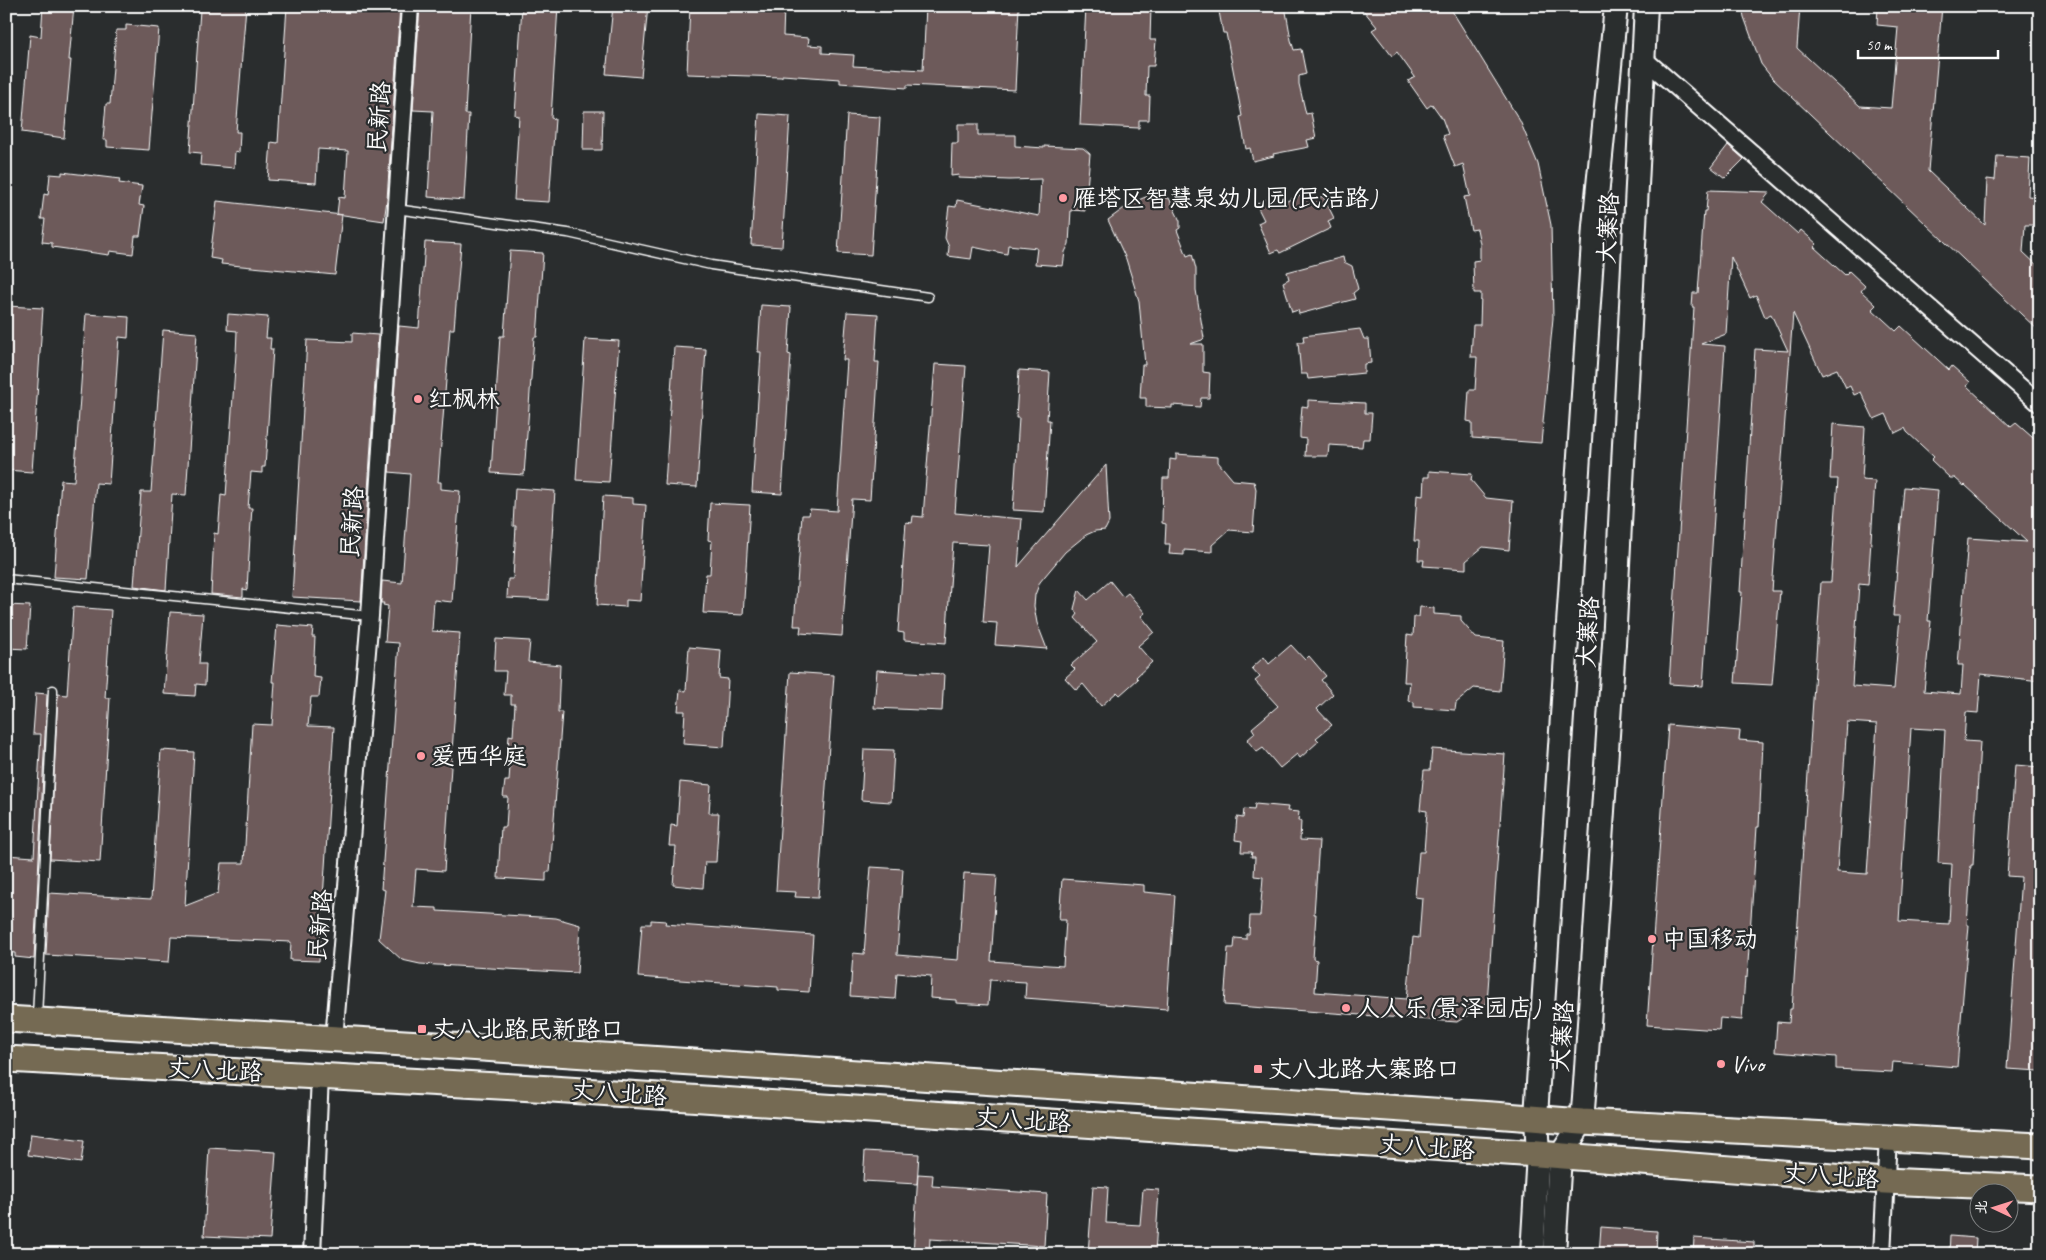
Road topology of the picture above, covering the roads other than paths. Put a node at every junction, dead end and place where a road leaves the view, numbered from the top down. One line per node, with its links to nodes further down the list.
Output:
1 (410, 6): 5 (street, 民新路)
2 (1616, 6): 16 (main road, 大寨路)
3 (1646, 6): 4 (main road, 大寨路)
4 (1643, 58): 7 (street); 17 (main road, 大寨路)
5 (396, 209): 6 (lane); 9 (street, 民新路)
6 (928, 297)
7 (2040, 404)
8 (6, 579): 9 (lane)
9 (370, 616): 13 (street, 民新路)
10 (53, 690): 12 (lane)
11 (6, 1019): 12 (main road, 丈八北路)
12 (37, 1021): 13 (main road, 丈八北路)
13 (334, 1039): 16 (main road, 丈八北路)
14 (6, 1059): 15 (main road, 丈八北路)
15 (320, 1076): 20 (main road, 丈八北路); 23 (street)
16 (1536, 1118): 17 (main road, 丈八北路); 20 (main road, 大寨路)
17 (1582, 1122): 18 (main road, 丈八北路); 20 (main road, 大寨路)
18 (1888, 1137): 19 (main road, 丈八北路); 21 (street)
19 (2040, 1146)
20 (1549, 1155): 21 (main road, 丈八北路); 24 (main road, 大寨路); 25 (main road, 大寨路)
21 (1885, 1180): 22 (main road, 丈八北路); 26 (street)
22 (2040, 1188)
23 (312, 1254)
24 (1532, 1254)
25 (1554, 1254)
26 (1882, 1254)

